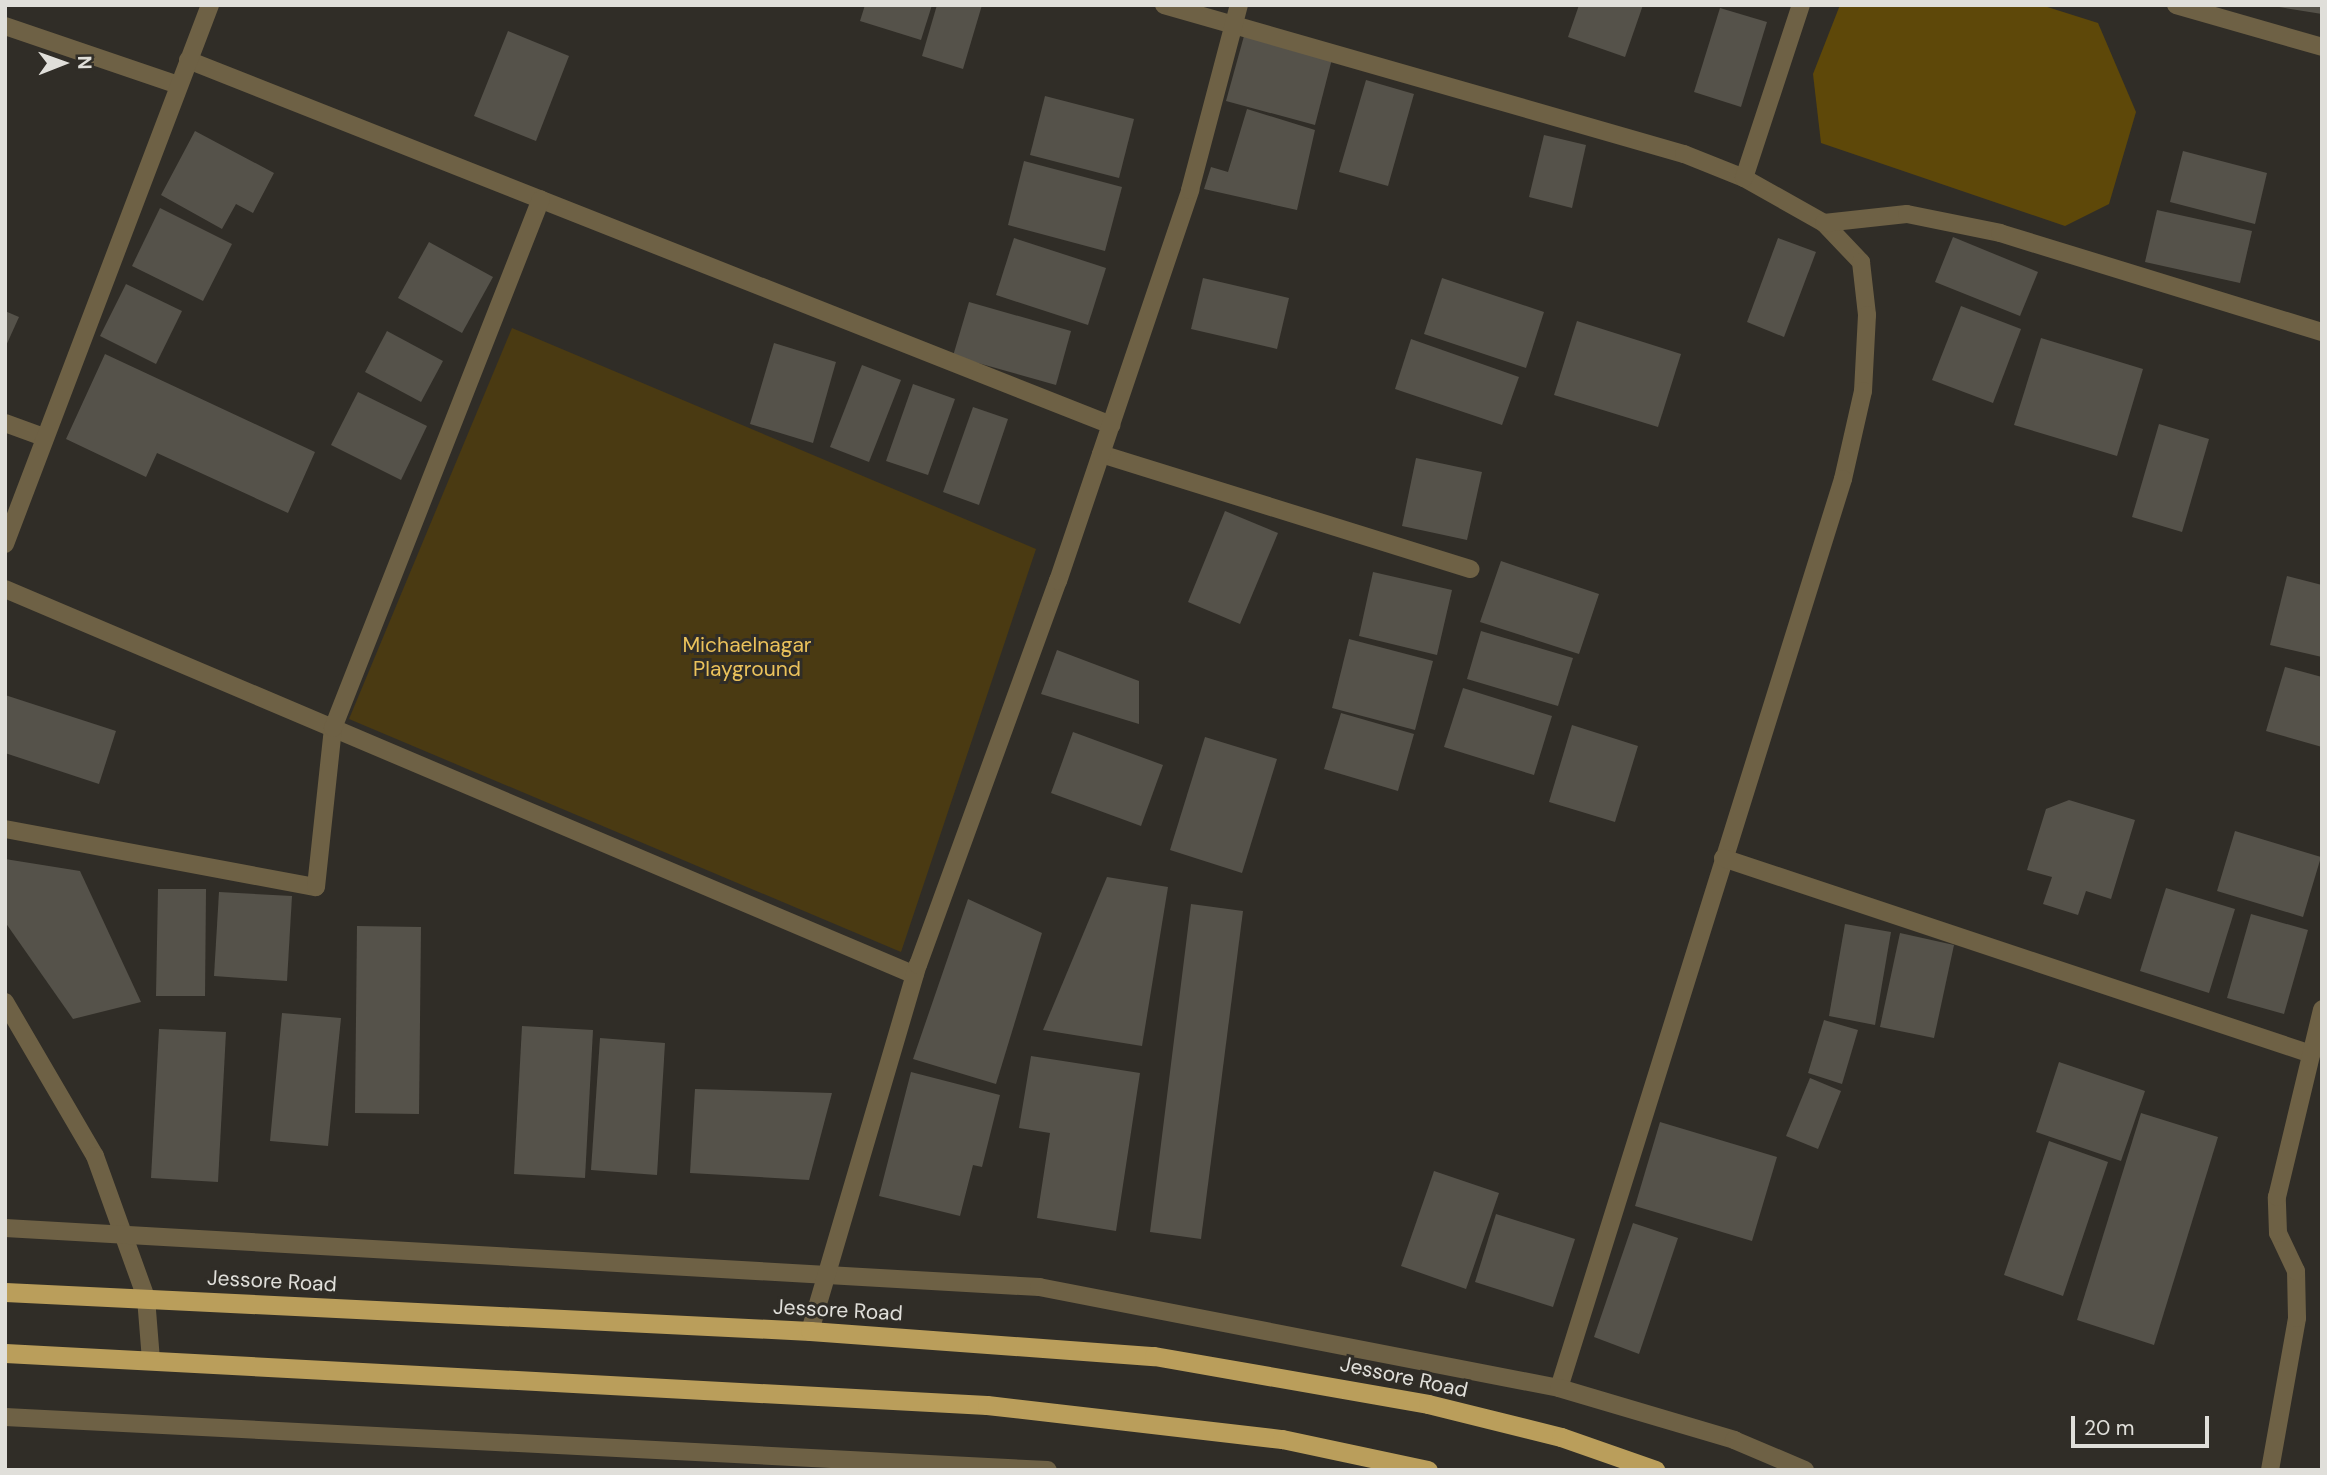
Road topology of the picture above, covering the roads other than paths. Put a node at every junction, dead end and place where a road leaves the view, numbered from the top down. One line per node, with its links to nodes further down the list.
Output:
1 (209, 5): 9 (street)
2 (1164, 5): 7 (street)
3 (1239, 5): 7 (street)
4 (1801, 5): 11 (street)
5 (2176, 5): 8 (street)
6 (5, 26): 10 (street)
7 (1232, 26): 11 (street); 16 (street)
8 (2322, 47)
9 (188, 60): 10 (street); 12 (street)
10 (178, 85): 17 (street)
11 (1744, 178): 13 (street)
12 (541, 199): 16 (street); 22 (street)
13 (1824, 223): 14 (street); 24 (street)
14 (2322, 332)
15 (5, 423): 17 (street)
16 (1111, 425): 18 (street)
17 (41, 436): 19 (street)
18 (1101, 454): 20 (street); 25 (street)
19 (5, 544)
20 (1471, 569)
21 (5, 589): 22 (street)
22 (333, 728): 23 (street); 25 (street)
23 (5, 829)
24 (1723, 858): 28 (street); 37 (street)
25 (915, 975): 31 (street)
26 (5, 1002): 30 (street)
27 (2322, 1009): 28 (street)
28 (2311, 1054): 43 (street)
29 (5, 1228): 30 (street)
30 (125, 1238): 31 (street); 33 (street)
31 (825, 1279): 34 (street); 37 (street)
32 (5, 1292): 33 (highway, Jessore Road)
33 (146, 1297): 34 (highway, Jessore Road); 36 (street)
34 (810, 1331): 41 (highway, Jessore Road)
35 (5, 1353): 36 (highway)
36 (150, 1360): 40 (highway)
37 (1559, 1388): 42 (street)
38 (5, 1417): 39 (street)
39 (1048, 1470)
40 (1428, 1470)
41 (1655, 1470)
42 (1805, 1470)
43 (2270, 1470)

